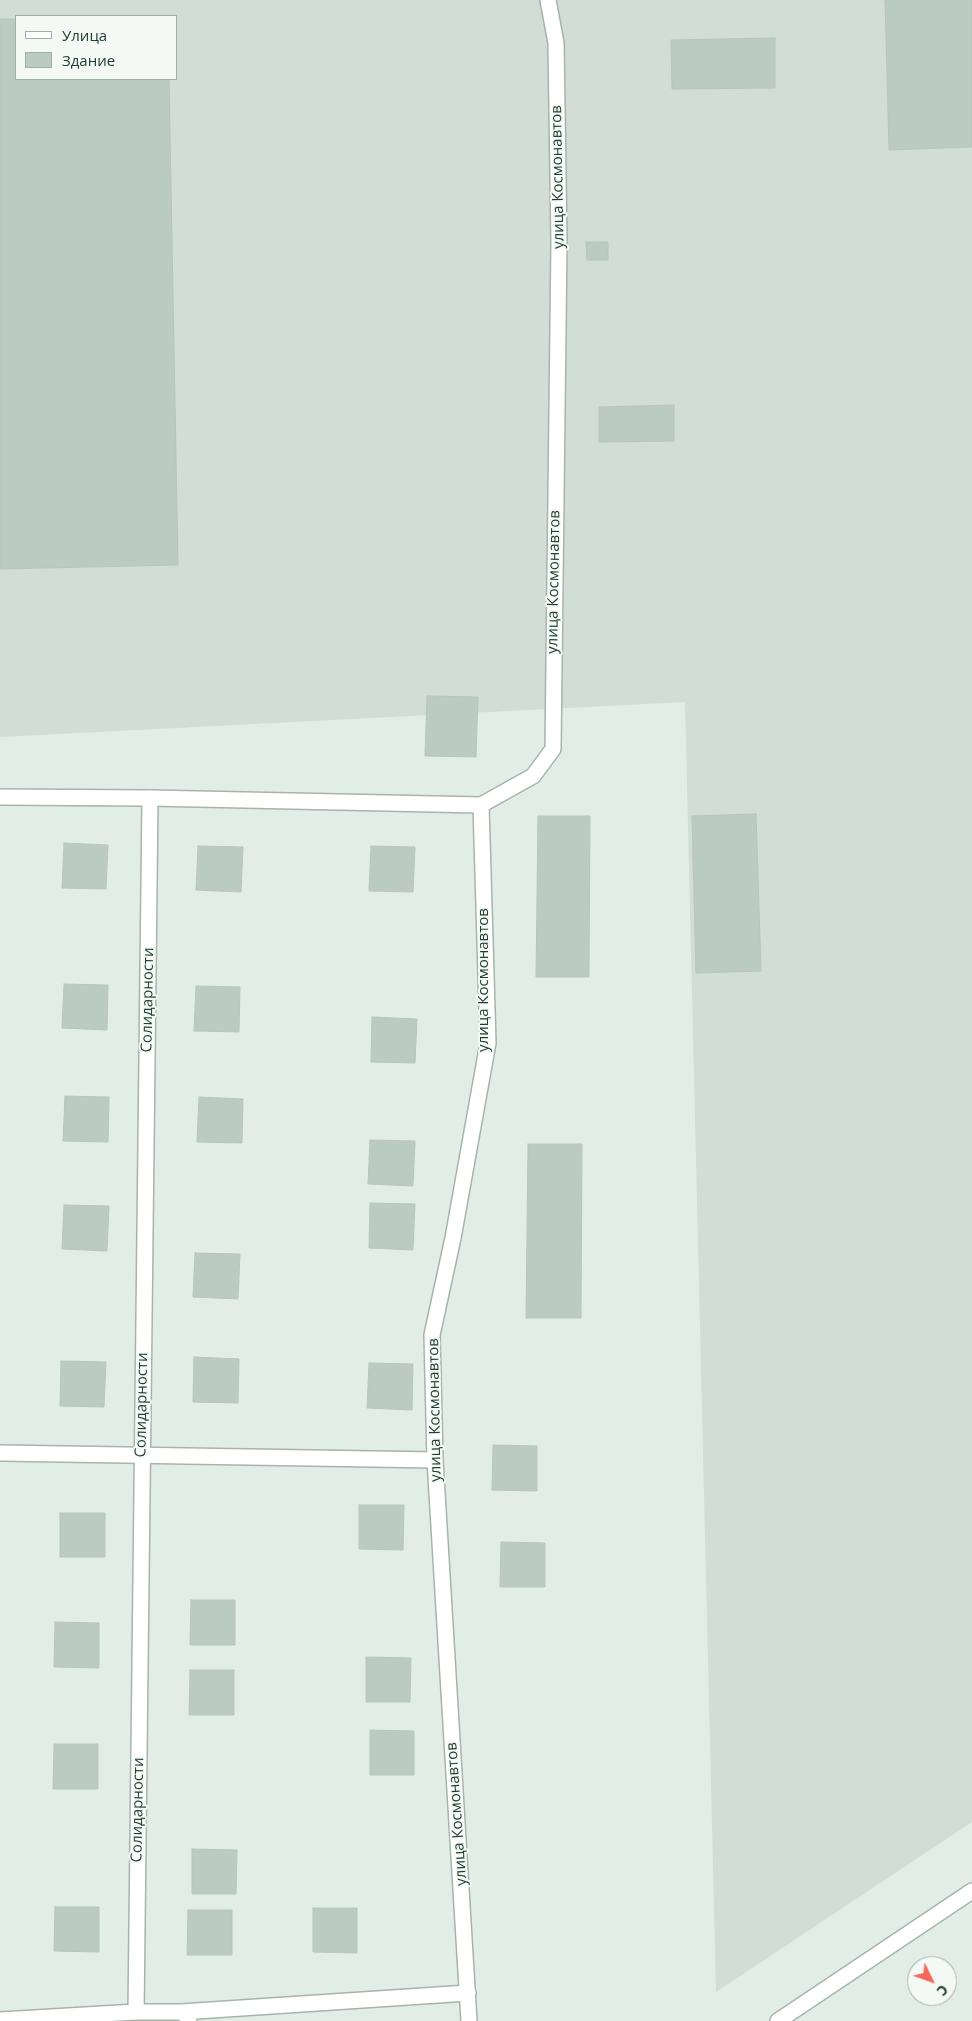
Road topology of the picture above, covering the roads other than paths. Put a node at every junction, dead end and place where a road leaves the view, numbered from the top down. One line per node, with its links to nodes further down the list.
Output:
1 (548, 0): 4 (street, улица Космонавтов)
2 (0, 797): 3 (street)
3 (150, 798): 4 (street); 6 (street, Солидарности)
4 (481, 805): 7 (street, улица Космонавтов)
5 (0, 1453): 6 (street)
6 (141, 1455): 7 (street); 10 (street, Солидарности)
7 (435, 1460): 9 (street, улица Космонавтов)
8 (972, 1891): 14 (street)
9 (468, 1993): 11 (street); 13 (street, улица Космонавтов)
10 (136, 2012): 11 (street); 12 (street)
11 (187, 2017)
12 (0, 2020)
13 (469, 2021)
14 (778, 2021)

